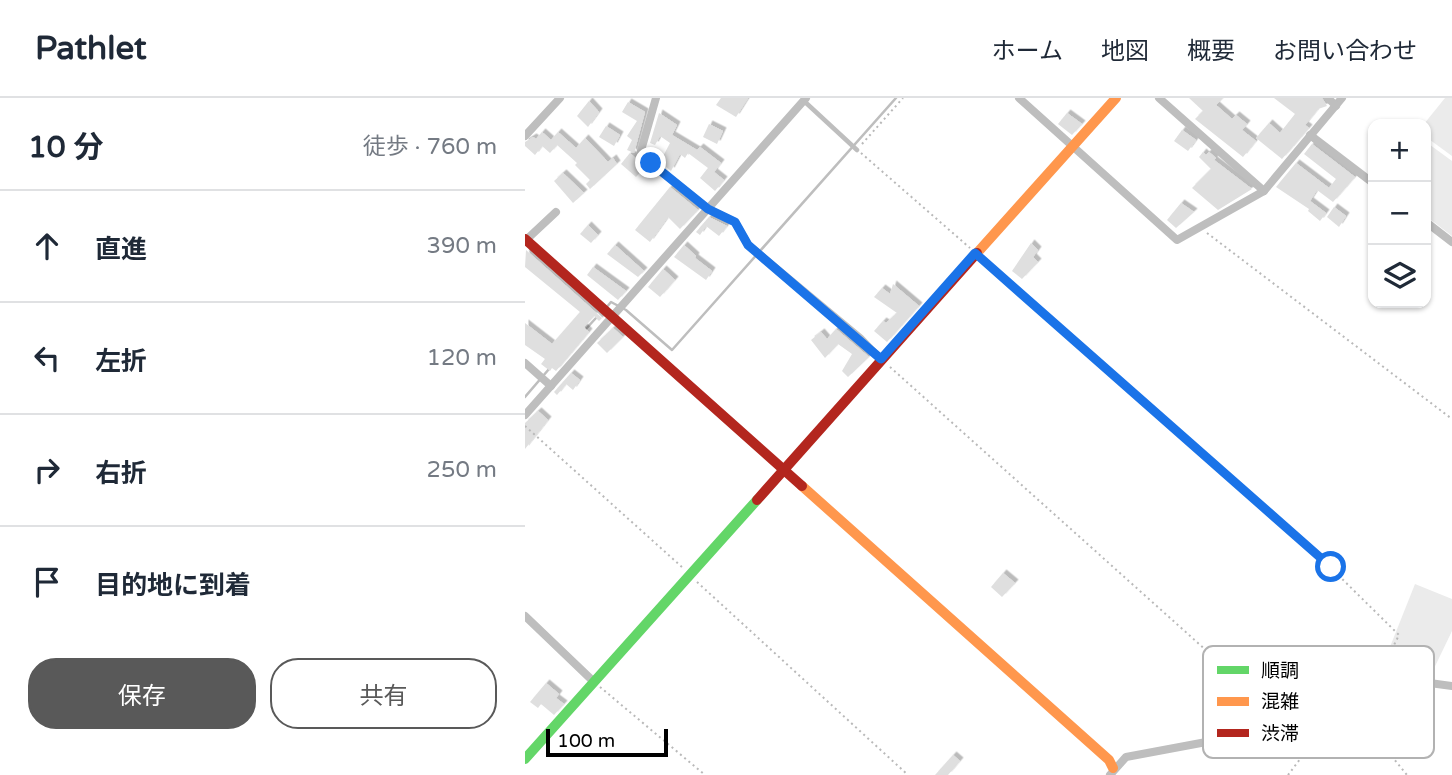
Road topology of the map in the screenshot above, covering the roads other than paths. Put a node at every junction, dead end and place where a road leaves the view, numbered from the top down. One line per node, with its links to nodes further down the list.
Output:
1 (560, 98): 11 (street)
2 (656, 98): 16 (street)
3 (1019, 98): 12 (street)
4 (1116, 98): 12 (street)
5 (1159, 98): 15 (street)
6 (1328, 98): 9 (street)
7 (1342, 98): 9 (street)
8 (804, 99): 13 (lane); 16 (street)
9 (1336, 106): 10 (street)
10 (1310, 135): 14 (street); 15 (street)
11 (525, 136)
12 (1072, 147): 15 (street); 22 (street)
13 (857, 149)
14 (1372, 182)
15 (1264, 191)
16 (708, 209): 21 (street); 22 (street)
17 (556, 212): 19 (street)
18 (1431, 226): 20 (street)
19 (525, 240): 21 (street)
20 (1452, 242)
21 (613, 316): 24 (street); 26 (street)
22 (881, 359): 26 (street)
23 (525, 363): 24 (street)
24 (548, 384): 25 (street)
25 (525, 415)
26 (785, 469): 28 (street); 33 (street)
27 (525, 616): 28 (street)
28 (594, 682): 32 (street)
29 (1434, 684): 30 (street)
30 (1452, 686)
31 (1203, 742): 33 (street)
32 (525, 759)
33 (1111, 772)

